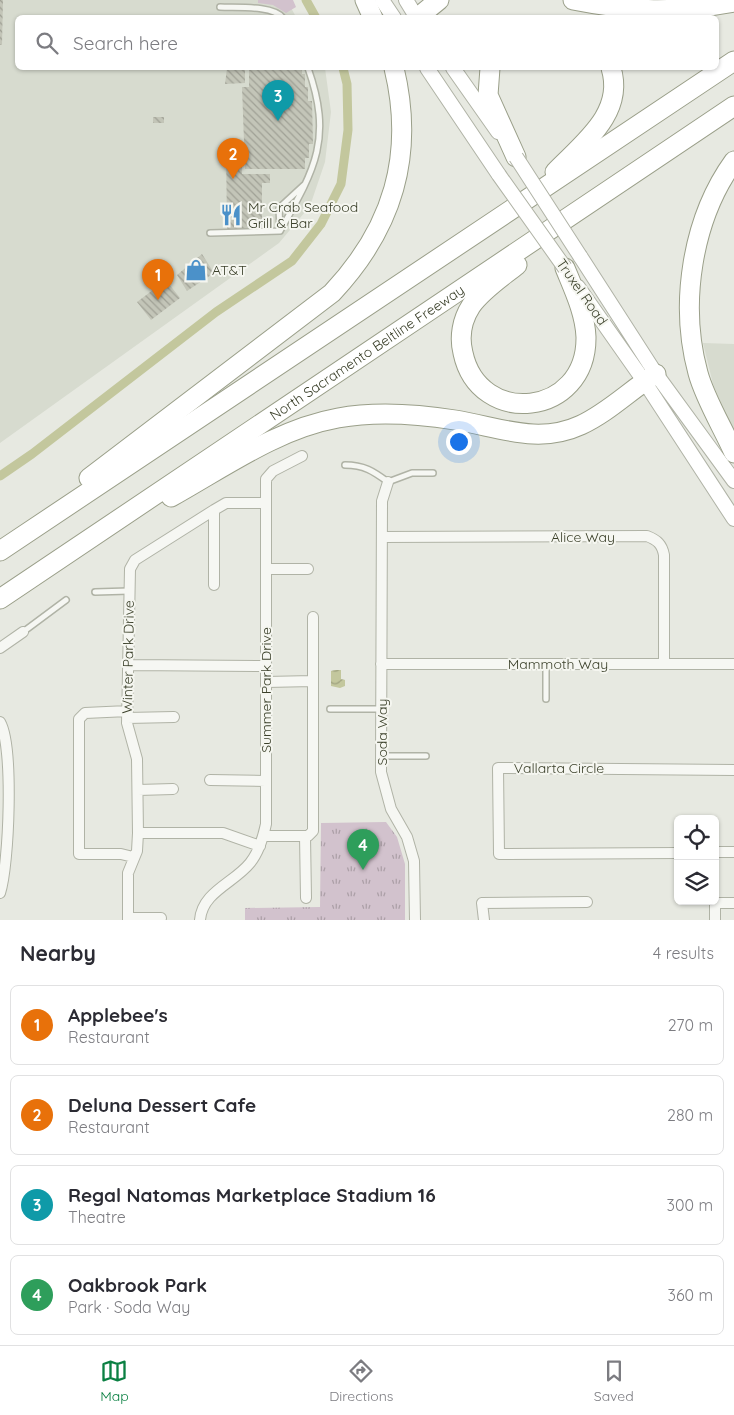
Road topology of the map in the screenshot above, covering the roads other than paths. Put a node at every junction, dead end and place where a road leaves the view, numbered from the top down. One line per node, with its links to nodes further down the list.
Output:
1 (365, 0): 9 (highway)
2 (382, 0): 10 (main road)
3 (406, 0): 11 (main road)
4 (439, 0): 12 (highway)
5 (573, 0): 6 (highway)
6 (734, 2)
7 (220, 7): 8 (lane)
8 (281, 15)
9 (372, 15)
10 (392, 15)
11 (415, 15)
12 (421, 15)
13 (734, 61): 24 (highway)
14 (309, 70): 23 (lane)
15 (394, 70): 40 (highway)
16 (428, 70): 28 (main road, Truxel Road, bridge)
17 (453, 70): 21 (main road, Truxel Road)
18 (490, 70): 21 (highway)
19 (612, 70): 24 (highway)
20 (734, 106): 25 (highway, North Sacramento Beltline Freeway)
21 (516, 157): 29 (main road, Truxel Road, bridge)
22 (734, 161): 30 (highway)
23 (308, 182): 26 (lane); 26 (lane)
24 (530, 198): 41 (highway)
25 (589, 204): 28 (highway); 42 (highway, North Sacramento Beltline Freeway)
26 (280, 232): 27 (lane)
27 (210, 233)
28 (565, 268): 29 (main road, Truxel Road)
29 (650, 378): 34 (main road, Truxel Road); 38 (main road, Truxel Road); 42 (highway)
30 (734, 453)
31 (302, 456): 36 (street, Summer Park Drive)
32 (345, 465): 35 (lane)
33 (433, 473): 35 (lane)
34 (734, 481)
35 (388, 482): 39 (street, Soda Way)
36 (266, 503): 37 (street, Winter Park Drive); 43 (street, Summer Park Drive)
37 (214, 510): 45 (street); 46 (street, Winter Park Drive)
38 (734, 519)
39 (382, 537): 53 (street, Soda Way); 55 (street, Alice Way)
40 (0, 545)
41 (0, 551)
42 (56, 560): 48 (highway, North Sacramento Beltline Freeway)
43 (267, 569): 44 (street); 58 (street, Summer Park Drive)
44 (308, 569)
45 (214, 585)
46 (130, 591): 47 (lane); 57 (street, Winter Park Drive)
47 (95, 592)
48 (0, 599)
49 (66, 600): 51 (lane)
50 (313, 617): 59 (street)
51 (23, 632): 52 (street)
52 (0, 648)
53 (382, 664): 54 (street, Mammoth Way); 63 (street, Soda Way)
54 (546, 664): 55 (street, Mammoth Way); 61 (lane)
55 (664, 664): 56 (street, Mammoth Way)
56 (734, 664)
57 (129, 665): 58 (street); 64 (street, Winter Park Drive)
58 (266, 666): 60 (street, Summer Park Drive)
59 (313, 681): 60 (street); 75 (street)
60 (266, 682): 71 (street, Summer Park Drive)
61 (546, 699)
62 (330, 709): 63 (lane)
63 (382, 709): 67 (street, Soda Way)
64 (127, 714): 65 (street); 73 (street, Winter Park Drive); 80 (street)
65 (174, 716)
66 (0, 722): 81 (street)
67 (382, 756): 68 (lane); 88 (street, Soda Way)
68 (426, 756)
69 (734, 770): 79 (street, Vallarta Circle)
70 (210, 780): 71 (street)
71 (266, 781): 76 (street, Summer Park Drive)
72 (173, 789): 73 (street)
73 (138, 790): 74 (street, Winter Park Drive)
74 (138, 833): 76 (street); 80 (street, Winter Park Drive)
75 (305, 836): 76 (street); 82 (street)
76 (262, 841): 87 (street, Summer Park Drive)
77 (719, 852): 78 (street)
78 (734, 852)
79 (674, 853)
80 (134, 857): 86 (street, Winter Park Drive)
81 (0, 893)
82 (306, 898)
83 (588, 902): 89 (street)
84 (734, 903): 90 (street)
85 (161, 918): 86 (street)
86 (128, 919)
87 (200, 920)
88 (415, 920)
89 (484, 920)
90 (715, 920)

